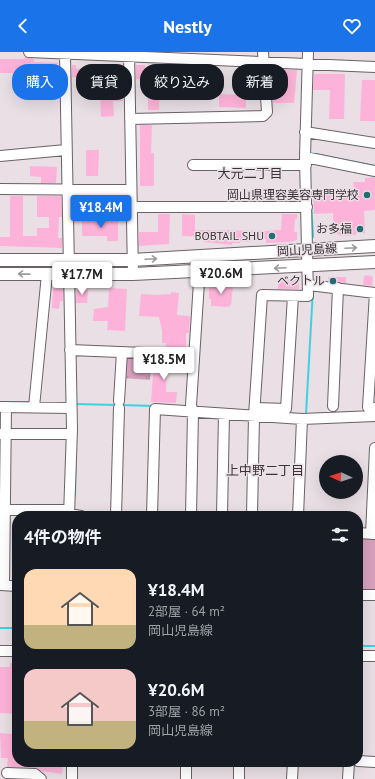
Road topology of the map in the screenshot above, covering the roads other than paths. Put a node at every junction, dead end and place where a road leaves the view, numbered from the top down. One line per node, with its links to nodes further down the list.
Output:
1 (29, 52): 3 (street)
2 (308, 52): 7 (street)
3 (71, 53): 4 (street); 12 (street)
4 (129, 54): 5 (street); 9 (street)
5 (192, 56): 6 (street)
6 (263, 57): 7 (street); 9 (street)
7 (308, 64): 8 (street); 10 (street)
8 (375, 67)
9 (130, 119): 19 (street)
10 (309, 132): 11 (street); 14 (street)
11 (375, 143)
12 (66, 150): 13 (street); 18 (street)
13 (0, 156)
14 (307, 159): 15 (street); 16 (street); 21 (street)
15 (193, 165)
16 (375, 171)
17 (0, 189): 18 (street)
18 (67, 190): 19 (street); 26 (street)
19 (131, 190): 20 (street)
20 (132, 206): 21 (street); 27 (street)
21 (307, 207): 23 (street)
22 (375, 246): 23 (main road, 岡山児島線, one-way to 22)
23 (308, 250): 24 (main road, 岡山児島線); 29 (street)
24 (198, 257): 27 (main road, 岡山児島線, one-way to 24); 30 (street)
25 (0, 260): 26 (main road, 岡山児島線)
26 (68, 260): 27 (main road, 岡山児島線); 34 (street)
27 (132, 260): 33 (street)
28 (375, 262): 29 (main road, 岡山児島線)
29 (308, 266): 30 (main road, 岡山児島線, one-way to 30); 35 (street)
30 (200, 272): 33 (main road, 岡山児島線); 41 (street)
31 (0, 274): 32 (main road, 岡山児島線, one-way to 31)
32 (47, 274): 34 (main road, 岡山児島線); 42 (street)
33 (133, 274): 34 (main road, 岡山児島線)
34 (69, 275): 39 (street)
35 (308, 285): 36 (street); 38 (street)
36 (338, 288): 37 (street); 44 (street)
37 (375, 293): 46 (street)
38 (293, 296): 48 (street); 48 (street)
39 (70, 350): 40 (street); 43 (street)
40 (122, 352): 41 (street); 59 (street)
41 (194, 355): 47 (street)
42 (34, 404): 43 (street); 45 (street)
43 (71, 405): 53 (street)
44 (333, 406)
45 (3, 407): 52 (street)
46 (375, 408)
47 (192, 409): 49 (street); 60 (street); 61 (street)
48 (255, 412): 49 (street); 51 (street); 63 (street)
49 (224, 414): 62 (street)
50 (375, 416): 51 (street)
51 (302, 419): 64 (street)
52 (3, 434): 53 (street); 55 (street)
53 (72, 434): 58 (street)
54 (375, 448): 66 (street)
55 (3, 486): 56 (street)
56 (5, 510): 57 (street); 67 (street)
57 (22, 511)
58 (72, 511)
59 (116, 511)
60 (152, 511)
61 (191, 511)
62 (222, 511)
63 (252, 511)
64 (298, 511)
65 (363, 533): 66 (street)
66 (373, 534)
67 (2, 536): 68 (street)
68 (2, 585): 69 (street)
69 (12, 586)
70 (363, 595): 71 (street)
71 (375, 595)
72 (0, 651): 73 (street)
73 (12, 651)
74 (363, 656): 75 (street)
75 (375, 656)
76 (363, 762): 77 (street)
77 (375, 762)
78 (72, 767): 85 (street)
79 (186, 767): 86 (street)
80 (239, 767): 87 (street)
81 (293, 767): 88 (street)
82 (350, 767): 89 (street)
83 (7, 773): 84 (street)
84 (41, 779)
85 (72, 779)
86 (186, 779)
87 (239, 779)
88 (292, 779)
89 (348, 779)

